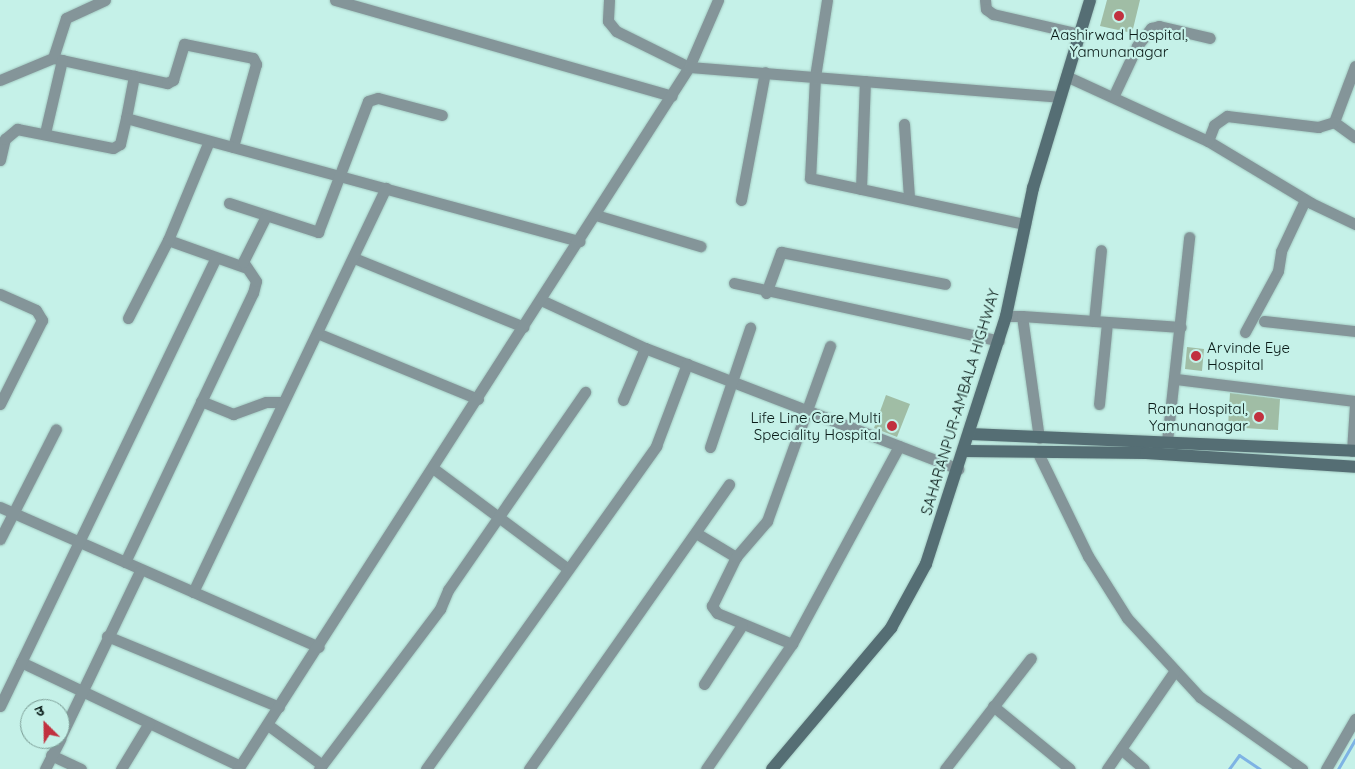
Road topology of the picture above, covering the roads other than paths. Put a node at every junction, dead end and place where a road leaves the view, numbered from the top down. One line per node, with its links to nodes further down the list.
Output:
1 (105, 0): 10 (street)
2 (335, 0): 20 (street)
3 (608, 0): 12 (street)
4 (718, 0): 12 (street)
5 (827, 0): 15 (street)
6 (985, 0): 8 (street)
7 (1090, 0): 8 (main road, SAHARANPUR-AMBALA HIGHWAY)
8 (1079, 34): 16 (main road, SAHARANPUR-AMBALA HIGHWAY)
9 (1210, 38): 19 (street)
10 (57, 59): 14 (street); 17 (street); 26 (street)
11 (1355, 66): 24 (street)
12 (689, 67): 13 (street); 20 (street)
13 (765, 72): 15 (street); 36 (street)
14 (134, 76): 23 (street); 30 (street)
15 (815, 76): 18 (street); 34 (street)
16 (1066, 76): 19 (street); 21 (main road, SAHARANPUR-AMBALA HIGHWAY)
17 (0, 80)
18 (865, 81): 21 (street); 34 (street)
19 (1114, 95): 29 (street)
20 (672, 96): 39 (street)
21 (1060, 97): 41 (main road, SAHARANPUR-AMBALA HIGHWAY)
22 (442, 115): 32 (street)
23 (126, 118): 26 (street); 28 (street)
24 (1334, 122): 27 (street); 29 (street)
25 (904, 124): 35 (street)
26 (45, 133): 31 (street)
27 (1355, 137)
28 (209, 141): 30 (street); 44 (street)
29 (1208, 141): 37 (street)
30 (233, 147): 32 (street)
31 (0, 160)
32 (340, 176): 33 (street); 40 (street)
33 (386, 188): 45 (street); 48 (street)
34 (861, 189): 35 (street)
35 (909, 198): 41 (street)
36 (741, 200)
37 (1305, 200): 42 (street); 66 (street)
38 (229, 203): 40 (street)
39 (596, 215): 45 (street); 46 (street)
40 (266, 216): 50 (street)
41 (1025, 224): 56 (main road, SAHARANPUR-AMBALA HIGHWAY)
42 (1355, 224)
43 (1189, 237): 63 (street)
44 (168, 240): 49 (street); 58 (street)
45 (580, 241): 55 (street)
46 (700, 246)
47 (1101, 250): 60 (street)
48 (354, 258): 62 (street); 67 (street)
49 (216, 259): 50 (street); 101 (street)
50 (244, 267): 77 (street)
51 (734, 283): 53 (street)
52 (945, 284): 53 (street)
53 (766, 293): 68 (street)
54 (0, 294): 80 (street)
55 (541, 300): 62 (street); 70 (street)
56 (1006, 316): 57 (street); 68 (main road, SAHARANPUR-AMBALA HIGHWAY)
57 (1022, 316): 60 (street); 85 (street)
58 (128, 318)
59 (1264, 321): 65 (street)
60 (1094, 322): 61 (street)
61 (1107, 322): 63 (street); 81 (street)
62 (524, 327): 75 (street)
63 (1181, 327): 72 (street)
64 (750, 328): 73 (street)
65 (1355, 331)
66 (1245, 332)
67 (317, 333): 75 (street); 78 (street)
68 (999, 341): 84 (main road, SAHARANPUR-AMBALA HIGHWAY)
69 (830, 346): 82 (street)
70 (645, 348): 71 (street); 76 (street)
71 (687, 364): 73 (street); 104 (street)
72 (1176, 379): 79 (street); 86 (street)
73 (732, 381): 82 (street); 88 (street)
74 (585, 392): 98 (street)
75 (478, 399): 93 (street)
76 (622, 400)
77 (201, 402): 78 (street); 103 (street)
78 (283, 402): 106 (street)
79 (1355, 403): 90 (street)
80 (0, 404)
81 (1099, 404)
82 (808, 410): 87 (street); 102 (street)
83 (56, 429): 97 (street)
84 (970, 434): 85 (main road); 89 (main road, SAHARANPUR-AMBALA HIGHWAY)
85 (1039, 438): 86 (main road)
86 (1167, 441): 90 (main road)
87 (899, 446): 94 (street); 109 (street)
88 (710, 447)
89 (965, 451): 91 (main road); 94 (main road, SAHARANPUR-AMBALA HIGHWAY)
90 (1354, 451)
91 (1036, 452): 92 (main road); 113 (street)
92 (1355, 467)
93 (434, 469): 98 (street); 110 (street)
94 (958, 469): 135 (main road, SAHARANPUR-AMBALA HIGHWAY)
95 (729, 484): 99 (street)
96 (0, 507): 97 (street)
97 (12, 513): 100 (street); 101 (street)
98 (498, 517): 104 (street); 126 (street)
99 (696, 533): 102 (street); 133 (street)
100 (0, 539)
101 (78, 542): 103 (street); 112 (street)
102 (736, 557): 107 (street)
103 (125, 562): 105 (street)
104 (568, 568): 132 (street)
105 (140, 570): 106 (street); 108 (street)
106 (192, 592): 110 (street)
107 (742, 625): 109 (street); 114 (street)
108 (107, 636): 115 (street); 118 (street)
109 (792, 644): 134 (street)
110 (319, 647): 118 (street)
111 (1031, 658): 117 (street)
112 (21, 662): 115 (street); 116 (street)
113 (1174, 672): 124 (street); 139 (street)
114 (704, 684)
115 (84, 691): 119 (street); 121 (street)
116 (0, 706)
117 (994, 706): 129 (street); 136 (street)
118 (279, 707): 122 (street)
119 (70, 719)
120 (1355, 719): 140 (street)
121 (149, 723): 127 (street); 128 (street)
122 (268, 724): 126 (street); 128 (street)
123 (55, 749): 125 (street)
124 (1121, 749): 137 (street); 138 (street)
125 (51, 756): 130 (street); 131 (street)
126 (321, 767)
127 (126, 768)
128 (239, 768)
129 (948, 768)
130 (45, 769)
131 (81, 769)
132 (426, 769)
133 (529, 769)
134 (706, 769)
135 (772, 769)
136 (1070, 769)
137 (1108, 769)
138 (1144, 769)
139 (1302, 769)
140 (1326, 769)

